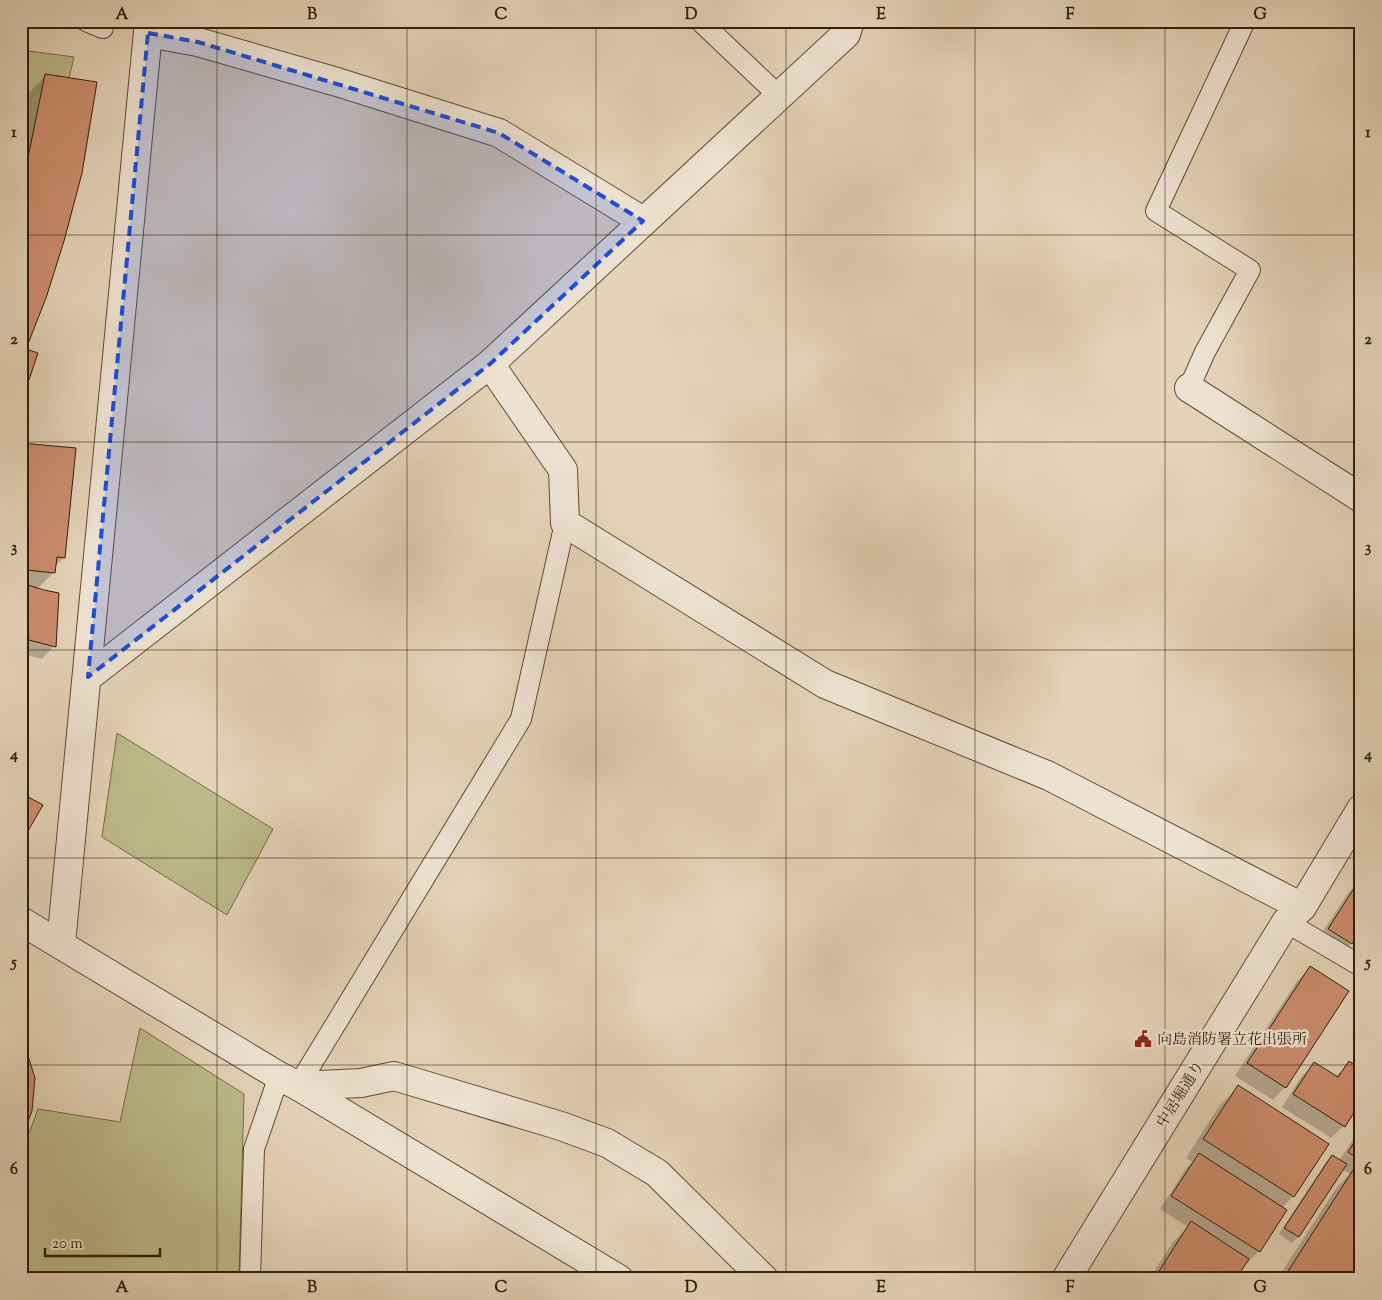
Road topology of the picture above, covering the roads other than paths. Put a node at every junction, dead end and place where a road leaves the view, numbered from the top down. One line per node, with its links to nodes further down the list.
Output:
1 (700, 21): 5 (lane)
2 (850, 21): 5 (street)
3 (1245, 21): 8 (lane)
4 (149, 27): 6 (street); 11 (street)
5 (779, 96): 6 (street)
6 (643, 221): 7 (street)
7 (490, 364): 10 (street); 11 (street)
8 (1188, 388): 9 (street)
9 (1361, 498)
10 (566, 523): 13 (street); 17 (lane)
11 (88, 677): 15 (street)
12 (1361, 809): 13 (street, 中居堀通り)
13 (1294, 914): 16 (lane); 21 (street, 中居堀通り)
14 (21, 921): 15 (street)
15 (62, 944): 17 (street)
16 (1361, 966)
17 (288, 1081): 18 (street); 19 (lane); 20 (street)
18 (605, 1275)
19 (250, 1279)
20 (764, 1279)
21 (1066, 1279)

